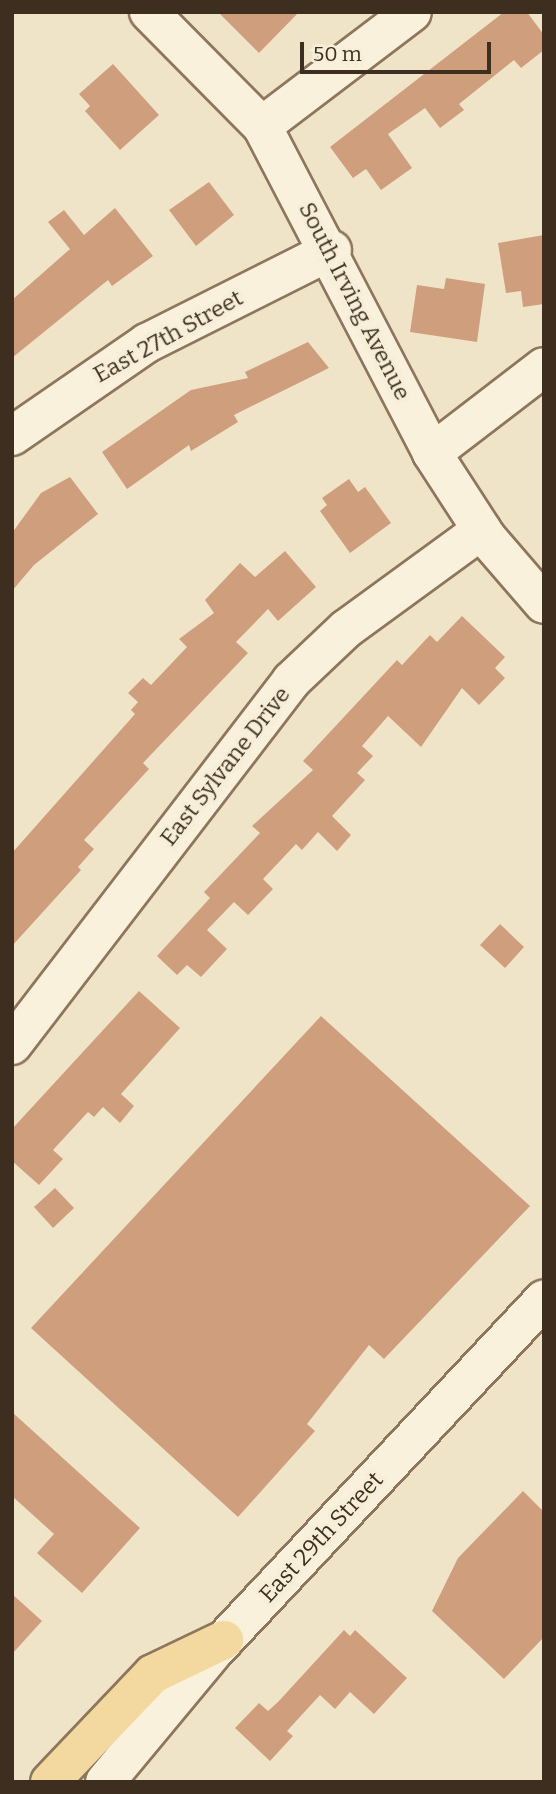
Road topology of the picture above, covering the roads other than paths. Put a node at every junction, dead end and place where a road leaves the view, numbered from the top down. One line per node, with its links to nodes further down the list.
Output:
1 (149, 12): 3 (street, South Irving Avenue)
2 (412, 12): 3 (street)
3 (262, 126): 4 (street, South Irving Avenue)
4 (332, 250): 6 (street, East 27th Street); 7 (street, South Irving Avenue)
5 (544, 367): 7 (street)
6 (12, 436)
7 (432, 453): 8 (street, South Irving Avenue)
8 (482, 530): 9 (street, South Irving Avenue); 10 (street, East Sylvane Drive)
9 (544, 604)
10 (12, 1045)
11 (544, 1299): 12 (street, East 29th Street)
12 (224, 1640): 13 (main road); 14 (street, East 29th Street)
13 (50, 1782)
14 (105, 1782)

